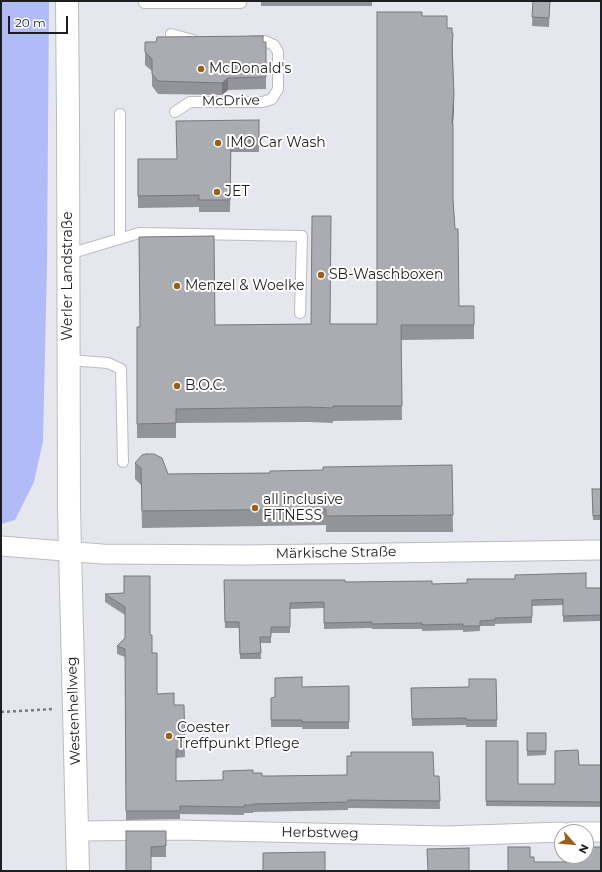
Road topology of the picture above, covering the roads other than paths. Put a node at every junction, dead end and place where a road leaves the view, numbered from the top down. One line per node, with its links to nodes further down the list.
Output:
1 (67, 1): 10 (main road, Werler Landstraße)
2 (144, 1): 3 (lane)
3 (241, 1)
4 (171, 34): 5 (lane)
5 (205, 41)
6 (242, 41): 7 (lane, McDrive)
7 (175, 112)
8 (120, 114): 9 (lane)
9 (120, 239): 10 (lane); 11 (lane)
10 (69, 254): 12 (main road, Werler Landstraße)
11 (300, 313)
12 (68, 360): 13 (lane); 16 (main road, Werler Landstraße)
13 (123, 462)
14 (1, 546): 16 (street, Märkische Straße)
15 (601, 550): 16 (street, Märkische Straße)
16 (70, 551): 17 (main road, Westenhellweg)
17 (77, 831): 18 (street, Herbstweg); 19 (main road, Westenhellweg)
18 (554, 832)
19 (78, 871)

